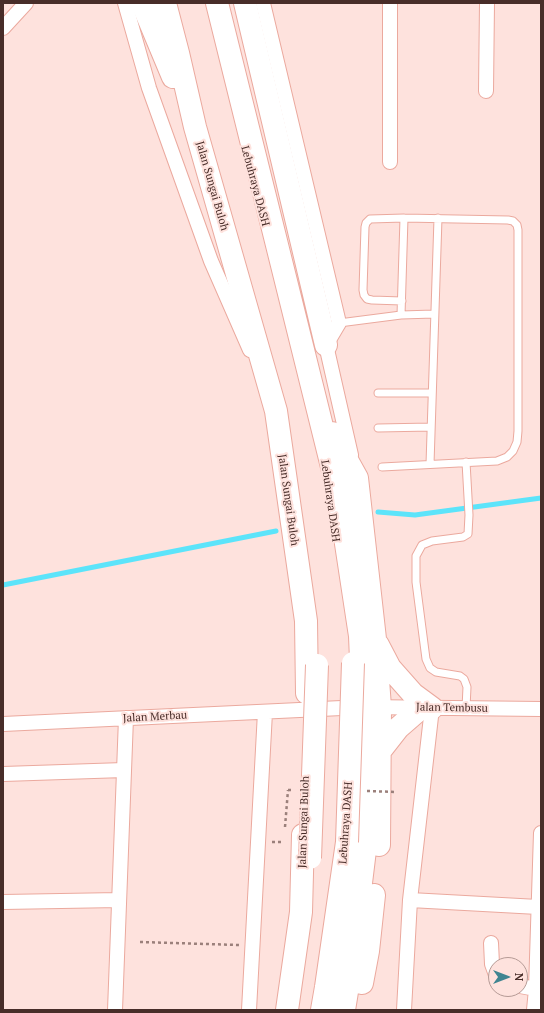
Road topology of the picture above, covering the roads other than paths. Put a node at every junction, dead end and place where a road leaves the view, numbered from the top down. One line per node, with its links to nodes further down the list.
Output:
1 (26, 3): 11 (street)
2 (165, 3): 13 (highway, Jalan Sungai Buloh)
3 (176, 3): 57 (highway, bridge)
4 (207, 3): 58 (highway, Lebuhraya DASH, bridge)
5 (217, 3): 24 (highway)
6 (245, 3): 21 (highway)
7 (263, 3): 20 (street)
8 (390, 3): 14 (street)
9 (487, 3): 12 (street)
10 (137, 5): 13 (highway); 25 (street)
11 (3, 28)
12 (486, 91)
13 (195, 127): 25 (highway, Jalan Sungai Buloh)
14 (390, 162)
15 (404, 218): 16 (lane); 17 (lane); 17 (lane)
16 (438, 218): 18 (lane); 28 (lane)
17 (402, 300): 19 (lane)
18 (434, 314): 19 (lane); 23 (lane)
19 (401, 315): 20 (lane)
20 (339, 323): 21 (street)
21 (326, 345): 31 (street)
22 (378, 393): 23 (lane)
23 (432, 393): 26 (lane)
24 (318, 406): 31 (highway); 33 (highway)
25 (276, 411): 37 (highway, Jalan Sungai Buloh)
26 (431, 427): 27 (lane); 29 (lane)
27 (378, 428)
28 (466, 462): 29 (lane); 35 (lane)
29 (430, 464): 30 (lane)
30 (382, 467)
31 (357, 478): 32 (highway)
32 (375, 639): 33 (highway); 34 (highway)
33 (372, 707): 34 (street, Jalan Tembusu); 37 (street, Jalan Tembusu); 41 (highway); 59 (highway)
34 (426, 708): 35 (street, Jalan Tembusu); 41 (highway); 46 (street)
35 (466, 708): 36 (street, Jalan Tembusu)
36 (541, 709)
37 (307, 710): 38 (street, Jalan Merbau); 56 (highway, Jalan Sungai Buloh)
38 (265, 712): 39 (street, Jalan Merbau); 55 (street)
39 (126, 718): 40 (street, Jalan Merbau); 42 (street)
40 (3, 724)
41 (380, 751): 50 (highway)
42 (124, 770): 43 (street); 45 (street)
43 (3, 774)
44 (541, 833): 48 (street)
45 (119, 900): 47 (street); 54 (street)
46 (410, 900): 48 (street); 62 (street)
47 (3, 902)
48 (538, 907): 53 (street)
49 (491, 943): 51 (street)
50 (368, 951): 60 (highway); 61 (highway)
51 (492, 957)
52 (528, 988): 53 (street)
53 (536, 989): 63 (street)
54 (115, 1010)
55 (249, 1010)
56 (287, 1010)
57 (291, 1010)
58 (322, 1010)
59 (344, 1010)
60 (348, 1010)
61 (356, 1010)
62 (404, 1010)
63 (534, 1010)

